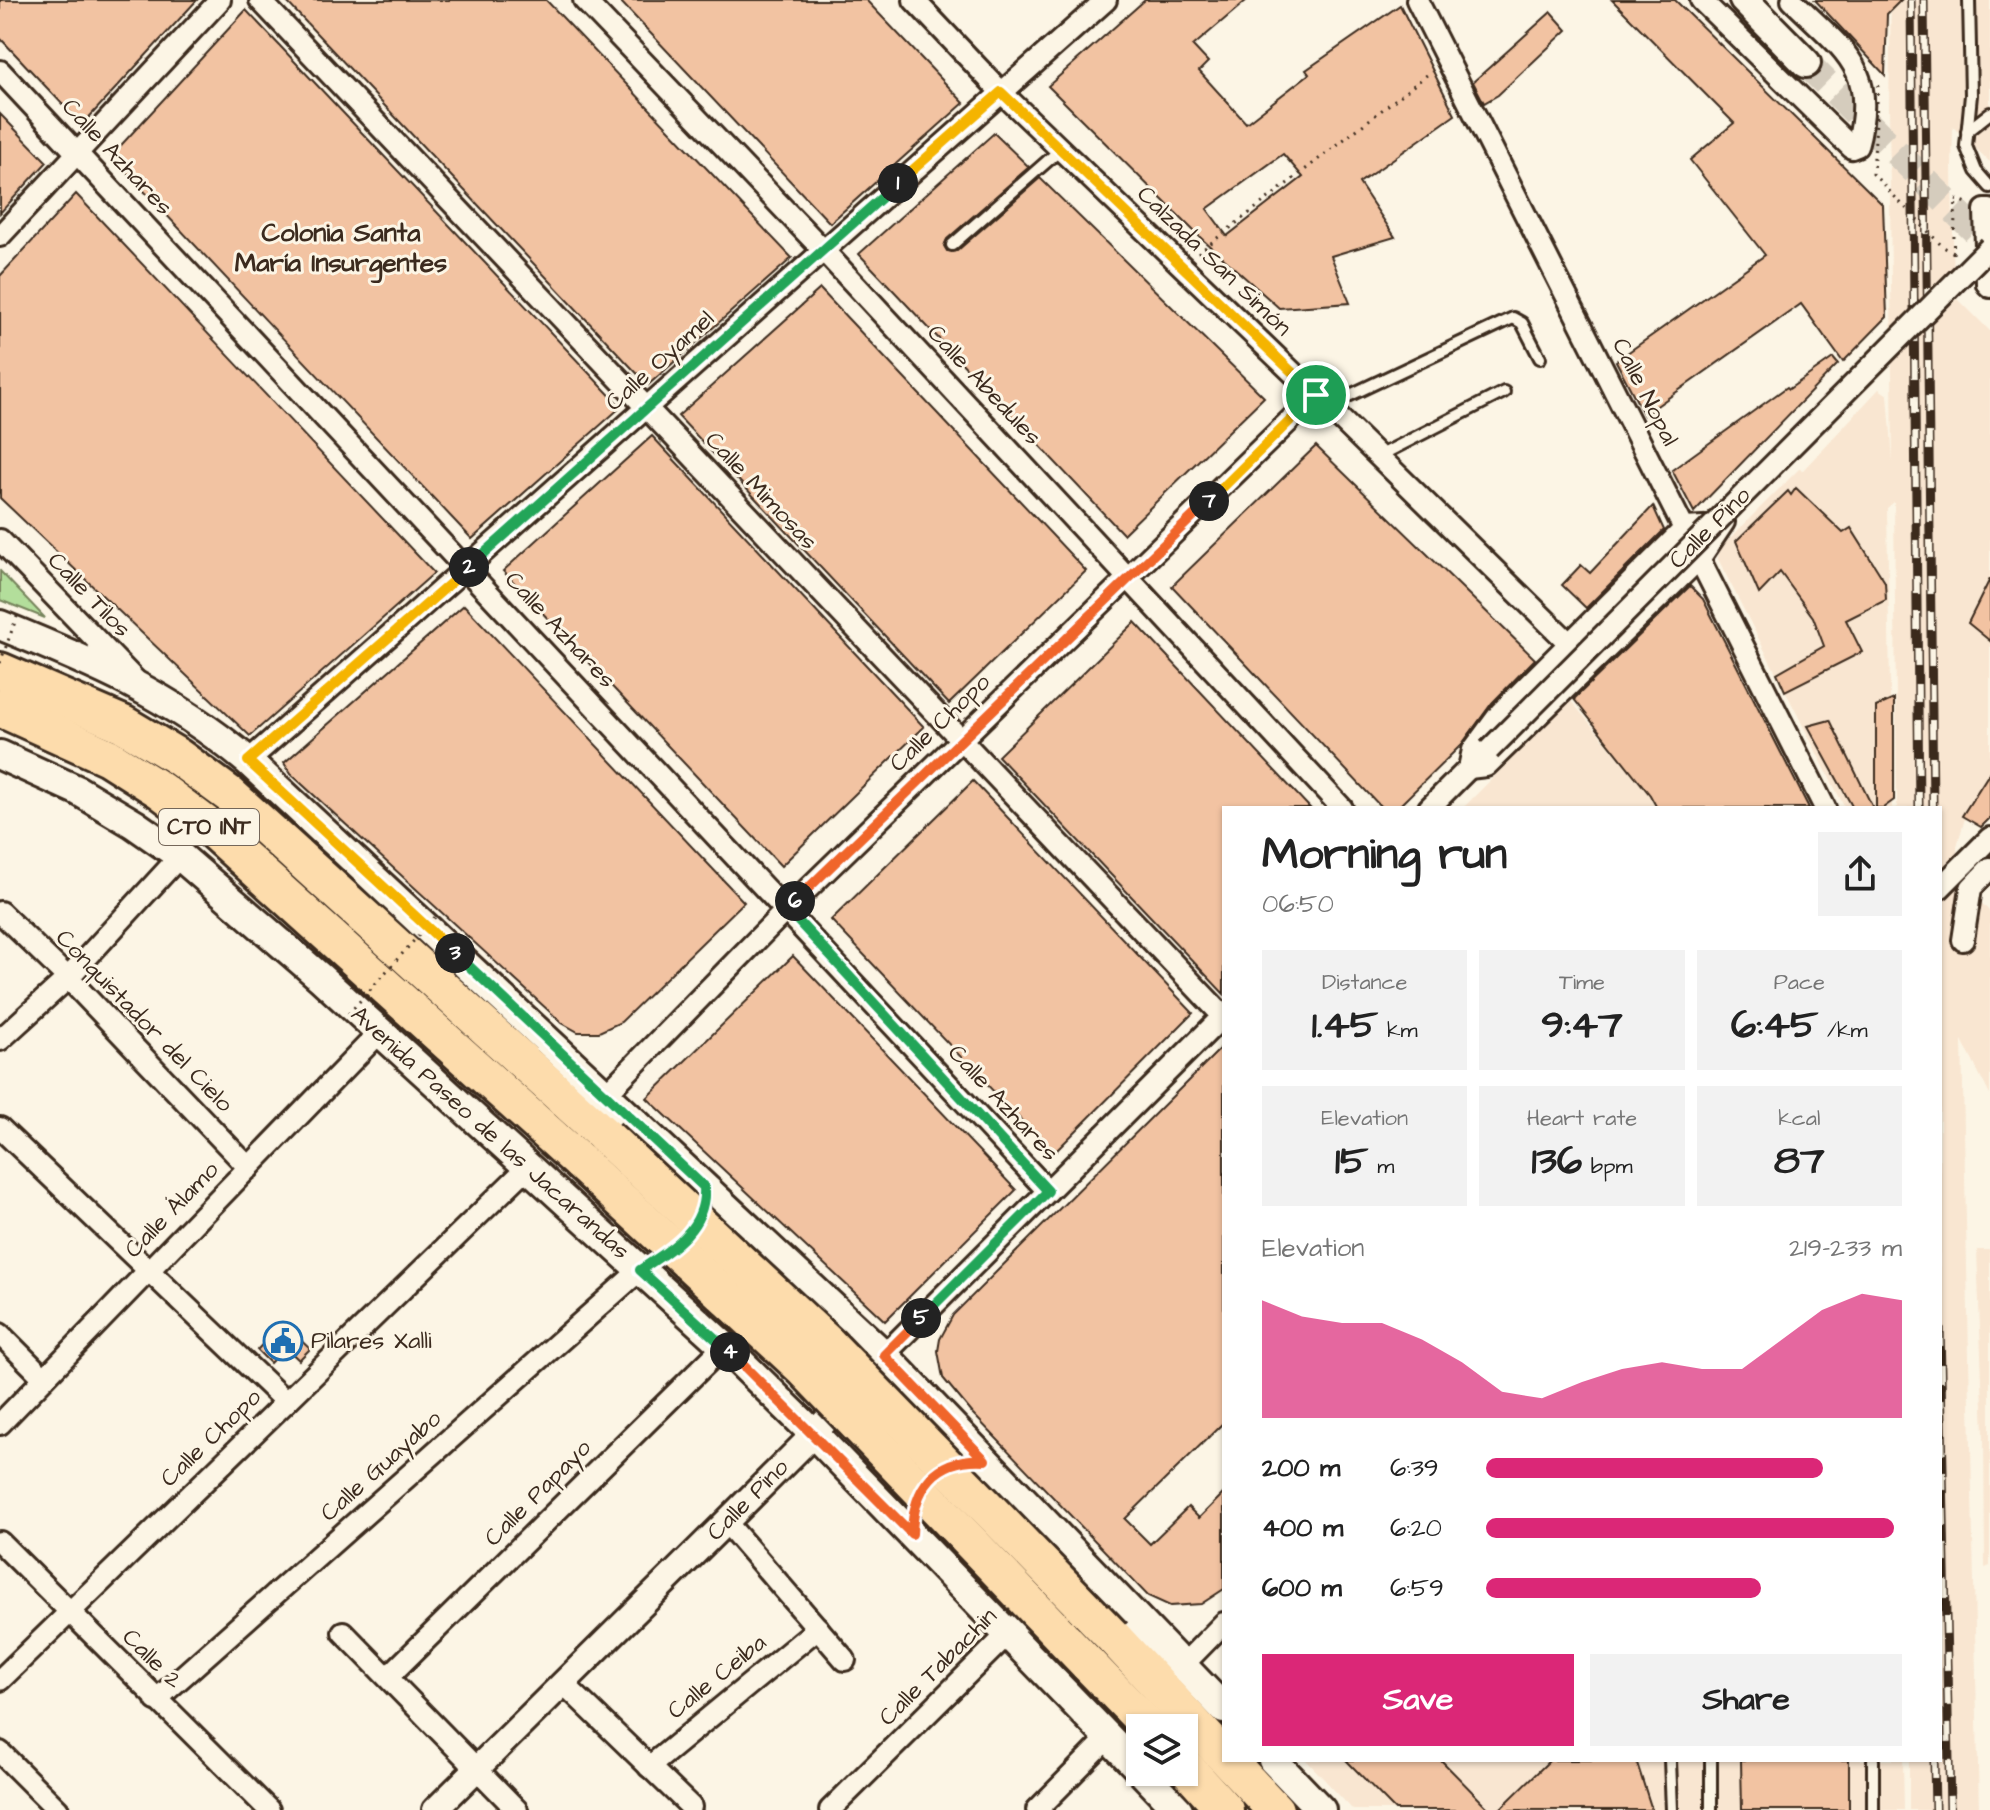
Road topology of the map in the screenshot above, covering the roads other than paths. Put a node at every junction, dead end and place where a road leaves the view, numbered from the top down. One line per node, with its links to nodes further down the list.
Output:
1 (220, 0): 17 (street)
2 (260, 0): 29 (street, Calle Mimosas)
3 (584, 0): 23 (street, Calle Abedules)
4 (914, 0): 13 (street, Calzada San Simón)
5 (1106, 0): 13 (street, Calle Oyamel)
6 (1417, 0): 32 (street, Calle Nopal)
7 (1701, 0): 9 (street)
8 (1744, 0): 11 (main road)
9 (1792, 0)
10 (1969, 0): 15 (lane)
11 (1806, 63)
12 (0, 71): 17 (street, Calle Azhares)
13 (1001, 92): 16 (street, Calzada San Simón); 23 (street, Calle Oyamel)
14 (1990, 113): 15 (lane)
15 (1967, 131): 18 (lane)
16 (1060, 150): 21 (lane); 28 (street, Calzada San Simón)
17 (79, 154): 20 (street); 35 (street, Calle Azhares)
18 (1990, 187)
19 (1990, 210): 24 (street)
20 (0, 236)
21 (952, 245)
22 (1990, 247): 45 (street, Calle Pino, bridge)
23 (823, 250): 29 (street, Calle Oyamel); 36 (street, Calle Abedules)
24 (1990, 287)
25 (1540, 358): 28 (lane)
26 (1879, 370): 31 (street)
27 (1504, 392): 30 (lane)
28 (1322, 400): 30 (street, Calzada San Simón); 36 (street, Calle Chopo)
29 (646, 408): 35 (street, Calle Oyamel); 42 (street, Calle Mimosas)
30 (1379, 456): 38 (street, Calzada San Simón)
31 (1721, 526): 32 (street); 34 (street)
32 (1685, 528): 34 (street, Calle Nopal); 38 (street)
33 (0, 540): 40 (street, Calle Tilos)
34 (1700, 558): 45 (street); 48 (street, Calle Nopal)
35 (466, 569): 44 (street, Calle Oyamel); 53 (street, Calle Azhares)
36 (1129, 579): 42 (street, Calle Chopo); 46 (street, Calle Abedules)
37 (10, 618): 40 (main road, CTO INT)
38 (1569, 643): 45 (street)
39 (0, 671): 96 (highway, CTO INT, bridge)
40 (140, 686): 44 (main road, CTO INT)
41 (0, 708): 93 (highway, CTO INT, bridge)
42 (961, 739): 53 (street, Calle Chopo); 57 (street, Calle Mimosas)
43 (0, 755): 50 (main road, Avenida Paseo de las Jacarandas / CTO INT)
44 (248, 761): 61 (main road, CTO INT)
45 (1469, 768): 47 (street, Calle Pino)
46 (1340, 806)
47 (1431, 806)
48 (1824, 806)
49 (1990, 838): 52 (street)
50 (180, 856): 56 (street); 59 (main road, Avenida Paseo de las Jacarandas / CTO INT)
51 (1990, 868): 55 (street)
52 (1942, 886)
53 (787, 909): 61 (street, Calle Chopo); 66 (street, Calle Azhares)
54 (0, 912): 56 (street, Conquistador del Cielo)
55 (1963, 940)
56 (68, 978): 60 (street); 64 (street, Conquistador del Cielo)
57 (1222, 1014)
58 (1222, 1018): 66 (street, Calle Pino)
59 (380, 1032): 63 (main road, Avenida Paseo de las Jacarandas / CTO INT); 64 (street, Calle Álamo)
60 (0, 1040)
61 (605, 1095): 65 (main road, CTO INT)
62 (0, 1128): 68 (street)
63 (528, 1167): 67 (main road, Avenida Paseo de las Jacarandas / CTO INT); 73 (street, Calle Chopo)
64 (249, 1168): 68 (street, Calle Álamo)
65 (704, 1187): 67 (main road); 71 (main road, CTO INT)
66 (1048, 1191): 71 (street, Calle Pino)
67 (640, 1270): 70 (main road, Avenida Paseo de las Jacarandas / CTO INT); 91 (street, Calle Guayabo)
68 (149, 1271): 72 (street, Calle Álamo); 73 (street)
69 (0, 1334): 72 (street)
70 (724, 1346): 75 (main road, Avenida Paseo de las Jacarandas / CTO INT); 88 (street, Calle Papayo)
71 (884, 1355): 75 (street, Calle Pino); 76 (main road, CTO INT)
72 (44, 1378): 74 (street, Calle Álamo)
73 (286, 1402): 81 (street, Calle Chopo)
74 (0, 1424)
75 (814, 1434): 77 (street, Calle Pino); 78 (main road, Avenida Paseo de las Jacarandas / CTO INT)
76 (985, 1460): 78 (main road); 80 (main road, CTO INT)
77 (726, 1522): 83 (street); 90 (street, Calle Pino)
78 (912, 1534): 85 (main road, Avenida Paseo de las Jacarandas / CTO INT)
79 (0, 1542): 81 (street, Calle 2)
80 (1081, 1560): 85 (street, Calle Tabachin); 87 (main road, CTO INT)
81 (69, 1611): 89 (street, Calle Chopo); 91 (street, Calle 2)
82 (1222, 1625): 87 (street)
83 (818, 1628): 86 (street); 103 (street, Calle Ceiba)
84 (343, 1632): 88 (street)
85 (1009, 1635): 94 (main road, Avenida Paseo de las Jacarandas / CTO INT); 112 (street, Calle Tabachin)
86 (845, 1660)
87 (1182, 1666): 92 (main road, CTO INT)
88 (388, 1677): 104 (street)
89 (0, 1680)
90 (563, 1683): 103 (street); 104 (street, Calle Pino)
91 (156, 1700): 109 (street, Calle 2)
92 (1222, 1707)
93 (1136, 1714)
94 (1108, 1738): 97 (main road, Avenida Paseo de las Jacarandas / CTO INT); 113 (street)
95 (0, 1752): 108 (street)
96 (1222, 1754)
97 (1126, 1756)
98 (1230, 1762): 116 (highway)
99 (1275, 1762): 117 (main road)
100 (1670, 1762): 118 (lane)
101 (1711, 1762): 119 (lane)
102 (1873, 1762): 120 (lane)
103 (649, 1767): 107 (street)
104 (477, 1768): 110 (street, Calle Pino); 111 (street)
105 (1198, 1780): 115 (highway)
106 (1155, 1786): 114 (main road, Avenida Paseo de las Jacarandas / CTO INT)
107 (691, 1807)
108 (58, 1810)
109 (269, 1810)
110 (435, 1810)
111 (517, 1810)
112 (830, 1810)
113 (1037, 1810)
114 (1178, 1810)
115 (1225, 1810)
116 (1275, 1810)
117 (1321, 1810)
118 (1672, 1810)
119 (1711, 1810)
120 (1873, 1810)

